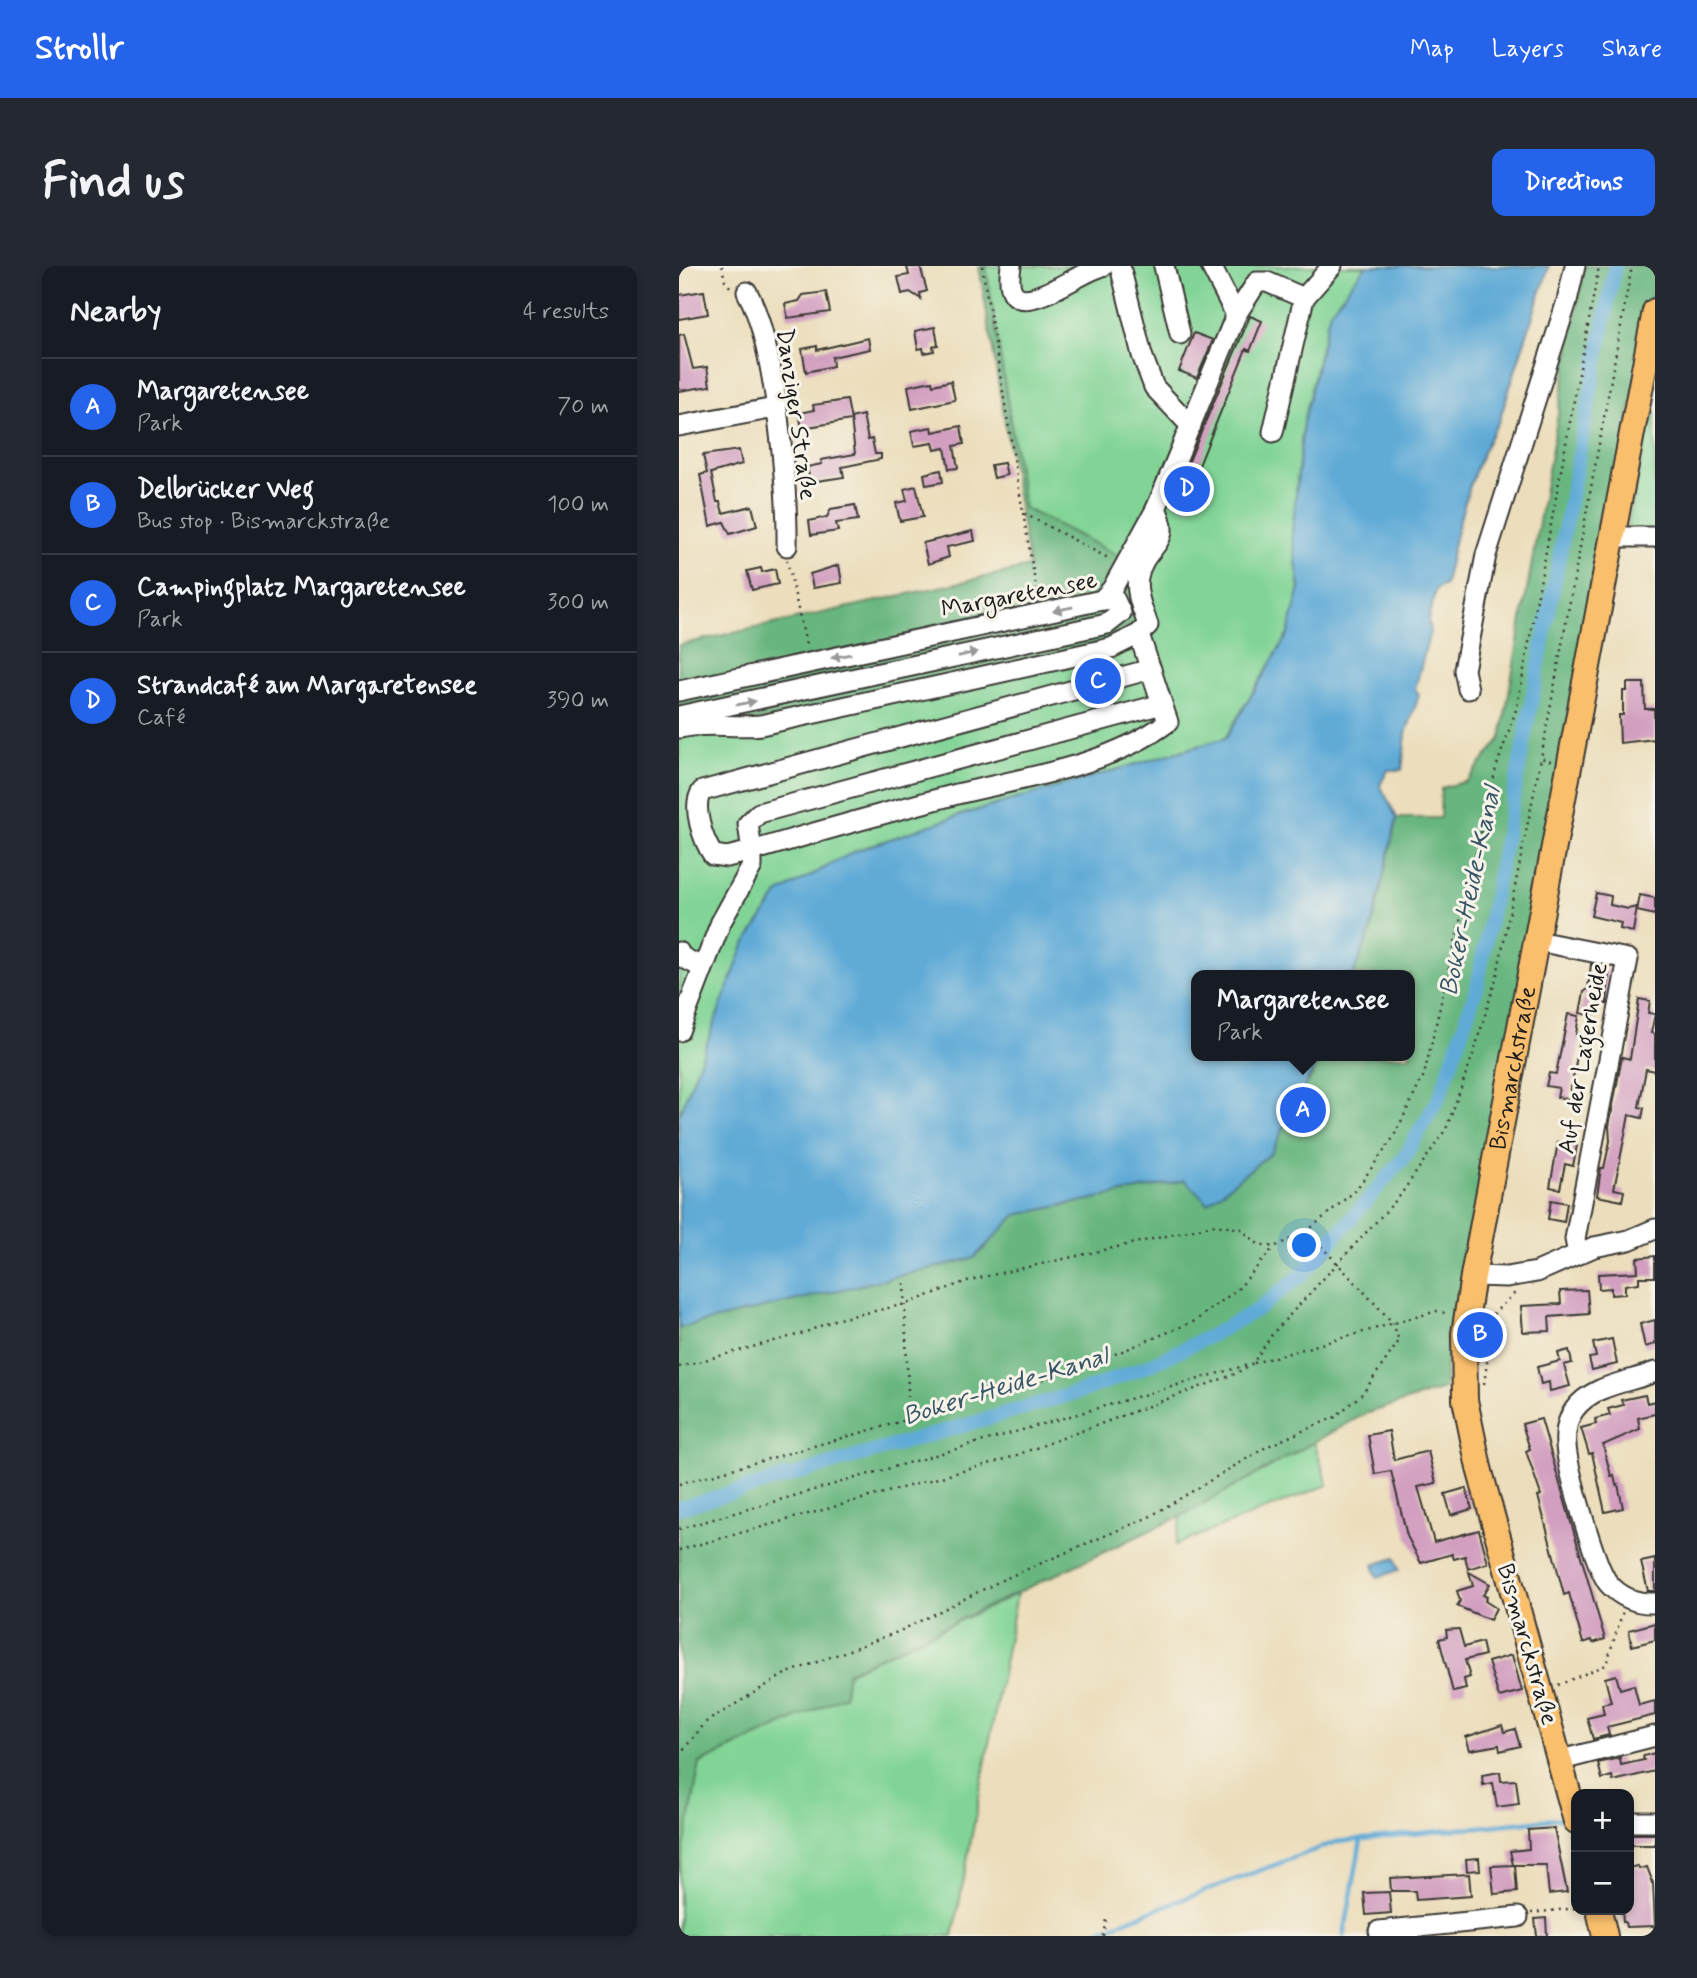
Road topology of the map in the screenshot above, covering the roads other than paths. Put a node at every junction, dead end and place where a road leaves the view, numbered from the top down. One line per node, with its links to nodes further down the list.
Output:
1 (1011, 266): 7 (street)
2 (1120, 266): 16 (street)
3 (1164, 266): 13 (street)
4 (1212, 266): 12 (street)
5 (1332, 266): 10 (street)
6 (1575, 266): 26 (street)
7 (1092, 267)
8 (1259, 271): 10 (street); 12 (street)
9 (747, 292): 14 (street, Danziger Straße)
10 (1304, 298): 17 (street)
11 (1655, 311): 19 (main road, Bismarckstraße)
12 (1236, 315): 16 (street)
13 (1180, 334)
14 (775, 408): 15 (street); 21 (street, Danziger Straße)
15 (679, 426)
16 (1191, 426): 18 (street)
17 (1273, 432)
18 (1156, 509): 22 (street); 24 (street)
19 (1613, 537): 20 (street); 31 (main road, Bismarckstraße)
20 (1655, 537)
21 (787, 546)
22 (1102, 600): 23 (street, Margaretensee); 27 (street, Margaretensee, one-way to 27)
23 (1121, 612): 24 (street); 29 (street, Margaretensee, one-way to 23)
24 (1137, 635): 25 (street); 29 (street)
25 (1151, 669): 28 (street); 30 (street)
26 (1468, 689)
27 (679, 691)
28 (1162, 704): 30 (street); 30 (street)
29 (685, 721)
30 (752, 851): 33 (street)
31 (1537, 941): 37 (street, Auf der Lagerheide); 38 (main road, Bismarckstraße)
32 (679, 955): 33 (street)
33 (703, 968): 34 (street)
34 (683, 1008): 35 (street)
35 (679, 1031)
36 (1655, 1229): 37 (street)
37 (1578, 1254): 38 (street)
38 (1473, 1276): 42 (main road, Bismarckstraße)
39 (1655, 1372): 40 (street)
40 (1655, 1603)
41 (1655, 1735): 42 (street)
42 (1561, 1759): 43 (main road, Bismarckstraße)
43 (1571, 1800)
44 (1634, 1822): 45 (street)
45 (1655, 1822)
46 (1599, 1915): 50 (main road)
47 (1518, 1917): 48 (street)
48 (1479, 1929): 49 (street)
49 (1379, 1931)
50 (1605, 1936)

